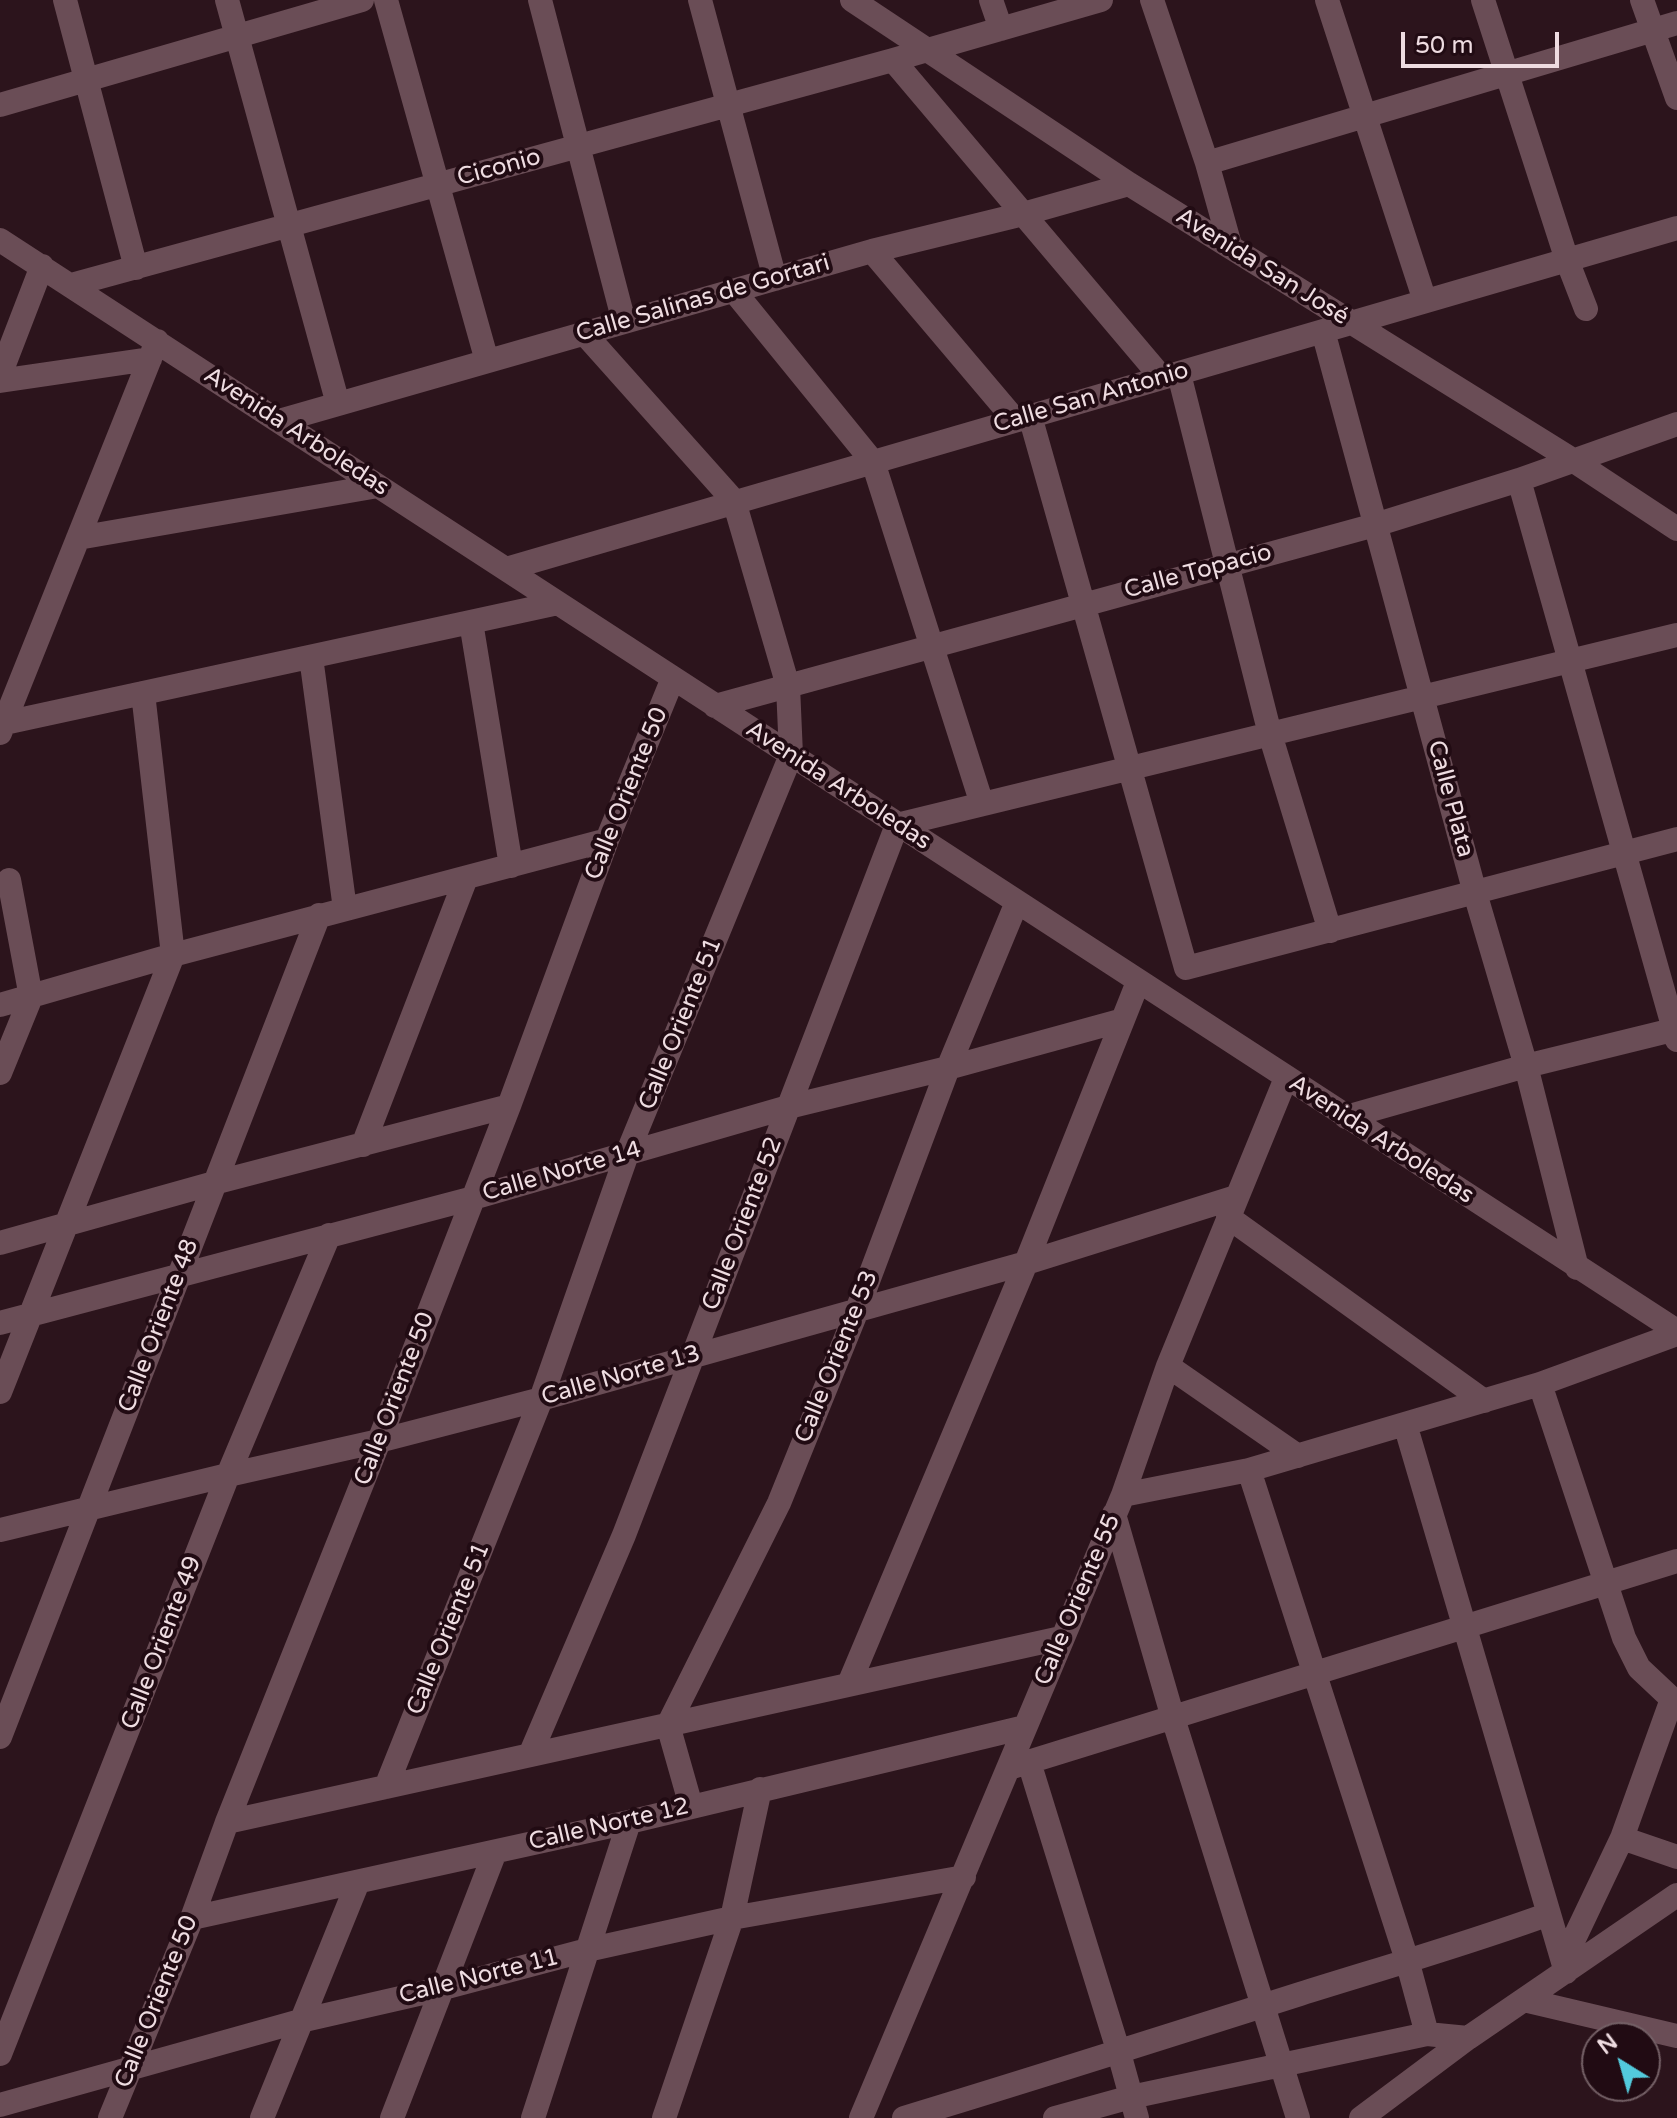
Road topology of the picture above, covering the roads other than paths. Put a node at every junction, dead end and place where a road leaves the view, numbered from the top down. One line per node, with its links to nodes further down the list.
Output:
1 (65, 0): 21 (street)
2 (227, 0): 17 (street)
3 (362, 0): 17 (street)
4 (386, 0): 29 (street)
5 (540, 0): 26 (street)
6 (700, 0): 24 (street)
7 (852, 0): 18 (street, Avenida San José)
8 (991, 0): 15 (street)
9 (1101, 0): 15 (street, Ciconio)
10 (1152, 0): 27 (street)
11 (1327, 0): 25 (street)
12 (1483, 0): 20 (street)
13 (1642, 0): 16 (street)
14 (1677, 23): 16 (street)
15 (1001, 29): 18 (street, Ciconio)
16 (1653, 30): 20 (street); 22 (street)
17 (237, 36): 21 (street); 31 (street)
18 (927, 50): 19 (street, Ciconio); 28 (street, Avenida San José)
19 (893, 60): 24 (street, Ciconio); 30 (street)
20 (1508, 75): 25 (street); 36 (street)
21 (86, 80): 23 (street); 38 (street)
22 (1677, 98)
23 (0, 105)
24 (728, 105): 26 (street, Ciconio); 39 (street)
25 (1365, 116): 27 (street); 42 (street)
26 (578, 146): 29 (street, Ciconio); 44 (street)
27 (1207, 163): 34 (street)
28 (1129, 184): 30 (street, Calle Salinas de Gortari); 34 (street, Avenida San José)
29 (438, 185): 31 (street, Ciconio); 49 (street)
30 (1023, 214): 35 (street, Calle Salinas de Gortari); 51 (street)
31 (289, 226): 38 (street, Ciconio); 53 (street)
32 (1677, 228): 36 (street, Calle San Antonio)
33 (0, 240): 37 (street, Avenida Arboledas)
34 (1230, 245): 45 (street, Avenida San José)
35 (872, 251): 39 (street, Calle Salinas de Gortari); 54 (street)
36 (1567, 260): 42 (street, Calle San Antonio); 43 (street)
37 (42, 266): 40 (street, Avenida Arboledas); 50 (street)
38 (136, 268): 40 (street, Ciconio)
39 (775, 279): 41 (street, Calle Salinas de Gortari)
40 (71, 285): 48 (street, Avenida Arboledas)
41 (734, 291): 44 (street, Calle Salinas de Gortari); 58 (street)
42 (1425, 301): 45 (street, Calle San Antonio)
43 (1586, 309)
44 (624, 322): 47 (street, Calle Salinas de Gortari)
45 (1350, 323): 46 (street, Calle San Antonio); 57 (street, Avenida San José)
46 (1323, 331): 51 (street, Calle San Antonio); 62 (street, Calle Plata)
47 (584, 333): 49 (street, Calle Salinas de Gortari); 61 (street)
48 (154, 350): 52 (street); 55 (street, Avenida Arboledas); 64 (street)
49 (487, 361): 53 (street, Calle Salinas de Gortari)
50 (0, 375)
51 (1171, 376): 54 (street, Calle San Antonio); 65 (street)
52 (0, 381)
53 (338, 404): 55 (street, Calle Salinas de Gortari)
54 (1022, 418): 58 (street, Calle San Antonio); 68 (street)
55 (279, 421): 60 (street, Avenida Arboledas)
56 (1677, 424): 57 (street, Calle Topacio)
57 (1571, 459): 59 (street, Calle Topacio); 63 (street, Avenida San José)
58 (873, 462): 61 (street, Calle San Antonio); 71 (street)
59 (1519, 480): 62 (street, Calle Topacio); 73 (street)
60 (378, 486): 64 (street); 66 (street, Avenida Arboledas)
61 (734, 501): 66 (street, Calle San Antonio); 75 (street)
62 (1375, 525): 65 (street, Calle Topacio); 77 (street, Calle Plata)
63 (1677, 529)
64 (78, 538): 79 (street)
65 (1227, 566): 68 (street, Calle Topacio); 80 (street)
66 (506, 569): 67 (street, Avenida Arboledas)
67 (558, 603): 69 (street); 74 (street, Avenida Arboledas)
68 (1083, 603): 71 (street, Calle Topacio); 82 (street)
69 (471, 622): 72 (street); 88 (street)
70 (1677, 635): 73 (street)
71 (932, 646): 75 (street, Calle Topacio); 83 (street)
72 (311, 657): 76 (street); 93 (street)
73 (1568, 661): 77 (street); 87 (street)
74 (673, 678): 78 (street, Avenida Arboledas); 86 (street, Calle Oriente 50)
75 (788, 686): 78 (street, Calle Topacio); 81 (street)
76 (143, 693): 79 (street); 96 (street)
77 (1422, 697): 80 (street); 91 (street, Calle Plata)
78 (715, 706): 81 (street, Avenida Arboledas)
79 (1, 727)
80 (1270, 734): 82 (street); 95 (street)
81 (791, 755): 84 (street, Avenida Arboledas); 112 (street, Calle Oriente 51)
82 (1129, 767): 83 (street); 97 (street)
83 (982, 804): 84 (street)
84 (897, 825): 92 (street, Avenida Arboledas); 109 (street, Calle Oriente 52)
85 (1677, 839): 87 (street)
86 (607, 840): 88 (street); 108 (street, Calle Oriente 50)
87 (1623, 855): 91 (street); 103 (street)
88 (511, 866): 89 (street)
89 (466, 878): 93 (street); 111 (street)
90 (9, 880): 99 (street)
91 (1475, 893): 95 (street); 104 (street, Calle Plata)
92 (1017, 902): 98 (street, Avenida Arboledas); 105 (street, Calle Oriente 53)
93 (345, 909): 94 (street)
94 (319, 915): 96 (street); 113 (street, Calle Oriente 48)
95 (1330, 931): 97 (street)
96 (173, 955): 99 (street); 116 (street)
97 (1186, 968): 100 (street)
98 (1138, 982): 100 (street, Avenida Arboledas); 102 (street)
99 (31, 997): 101 (street); 106 (street)
100 (1166, 999): 107 (street, Avenida Arboledas)
101 (0, 1005)
102 (1123, 1020): 105 (street, Calle Norte 14); 119 (street)
103 (1676, 1033): 104 (street)
104 (1526, 1066): 110 (street); 120 (street, Calle Plata)
105 (948, 1068): 109 (street, Calle Norte 14); 122 (street, Calle Oriente 53)
106 (0, 1073)
107 (1286, 1078): 110 (street, Avenida Arboledas); 115 (street, Calle Oriente 55)
108 (509, 1106): 111 (street); 114 (street, Calle Oriente 50)
109 (788, 1107): 112 (street, Calle Norte 14); 126 (street, Calle Oriente 52)
110 (1346, 1117): 120 (street, Avenida Arboledas)
111 (363, 1145): 113 (street)
112 (627, 1154): 114 (street, Calle Norte 14); 130 (street, Calle Oriente 51)
113 (214, 1183): 116 (street); 121 (street, Calle Oriente 48)
114 (473, 1198): 117 (street, Calle Norte 14); 133 (street, Calle Oriente 50)
115 (1232, 1207): 119 (street, Calle Norte 13); 127 (street, Calle Oriente 55); 131 (street)
116 (64, 1225): 118 (street); 123 (street)
117 (329, 1235): 121 (street, Calle Norte 14); 136 (street, Calle Oriente 49)
118 (0, 1243)
119 (1026, 1263): 122 (street, Calle Norte 13); 145 (street)
120 (1577, 1268): 125 (street, Avenida Arboledas)
121 (181, 1273): 123 (street, Calle Norte 14); 138 (street, Calle Oriente 48)
122 (856, 1313): 126 (street, Calle Norte 13); 148 (street, Calle Oriente 53)
123 (30, 1316): 124 (street, Calle Norte 14); 129 (street)
124 (0, 1323)
125 (1677, 1333): 128 (street)
126 (692, 1356): 130 (street, Calle Norte 13); 151 (street, Calle Oriente 52)
127 (1168, 1366): 134 (street); 137 (street, Calle Oriente 55)
128 (1540, 1384): 131 (street); 141 (street)
129 (0, 1392)
130 (541, 1399): 133 (street, Calle Norte 13); 153 (street, Calle Oriente 51)
131 (1484, 1401): 132 (street)
132 (1405, 1424): 134 (street); 142 (street)
133 (379, 1441): 136 (street, Calle Norte 13); 156 (street, Calle Oriente 50)
134 (1298, 1456): 135 (street)
135 (1249, 1470): 137 (street); 144 (street)
136 (228, 1475): 138 (street, Calle Norte 13); 178 (street, Calle Oriente 49)
137 (1118, 1505): 143 (street, Calle Oriente 55); 147 (street)
138 (86, 1509): 139 (street, Calle Norte 13); 150 (street, Calle Oriente 48)
139 (0, 1530)
140 (1677, 1561): 141 (street)
141 (1606, 1583): 142 (street); 146 (street)
142 (1462, 1627): 144 (street); 164 (street)
143 (1061, 1638): 145 (street); 149 (street, Calle Oriente 55)
144 (1313, 1674): 147 (street); 168 (street)
145 (849, 1684): 148 (street)
146 (1674, 1699): 158 (street)
147 (1173, 1718): 152 (street); 172 (street)
148 (668, 1725): 151 (street); 155 (street)
149 (1025, 1727): 152 (street, Calle Oriente 55); 154 (street, Calle Norte 12)
150 (0, 1737)
151 (530, 1755): 153 (street)
152 (1019, 1765): 161 (street, Calle Oriente 55); 177 (street)
153 (386, 1787): 156 (street)
154 (760, 1789): 155 (street, Calle Norte 12); 166 (street)
155 (691, 1806): 157 (street, Calle Norte 12)
156 (227, 1822): 165 (street, Calle Oriente 50)
157 (629, 1822): 159 (street, Calle Norte 12); 167 (street)
158 (1622, 1838): 160 (street); 169 (street)
159 (495, 1852): 162 (street, Calle Norte 12); 170 (street)
160 (1677, 1857)
161 (964, 1877): 166 (street, Calle Norte 11); 188 (street, Calle Oriente 55)
162 (358, 1882): 165 (street, Calle Norte 12); 173 (street)
163 (1677, 1895): 169 (street)
164 (1549, 1914): 168 (street); 169 (street)
165 (192, 1918): 180 (street, Calle Oriente 50)
166 (732, 1918): 167 (street, Calle Norte 11); 187 (street)
167 (587, 1950): 170 (street, Calle Norte 11); 186 (street)
168 (1407, 1960): 172 (street); 174 (street)
169 (1565, 1967): 171 (street)
170 (440, 1989): 173 (street, Calle Norte 11); 185 (street)
171 (1524, 2000): 175 (street); 176 (street)
172 (1264, 2005): 177 (street); 179 (street)
173 (300, 2021): 180 (street, Calle Norte 11); 184 (street)
174 (1427, 2034): 176 (street); 179 (street)
175 (1677, 2036)
176 (1468, 2038): 192 (street)
177 (1119, 2053): 182 (street); 189 (street)
178 (0, 2054)
179 (1282, 2066): 182 (street); 191 (street)
180 (131, 2068): 181 (street, Calle Norte 11); 183 (street, Calle Oriente 50)
181 (0, 2105)
182 (1134, 2107): 190 (street)
183 (110, 2118)
184 (262, 2118)
185 (392, 2118)
186 (533, 2118)
187 (664, 2118)
188 (861, 2118)
189 (904, 2118)
190 (1055, 2118)
191 (1298, 2118)
192 (1361, 2118)

